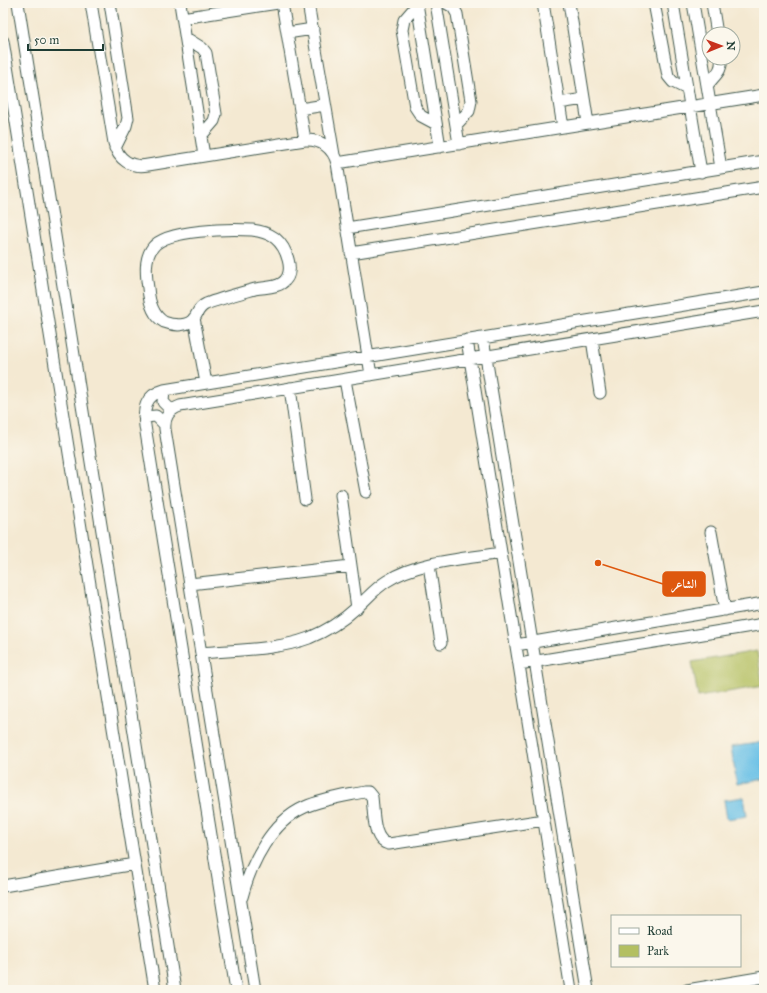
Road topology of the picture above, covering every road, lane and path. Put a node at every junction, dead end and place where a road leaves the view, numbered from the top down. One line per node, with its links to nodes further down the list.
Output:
1 (18, 3): 92 (street)
2 (91, 3): 41 (street)
3 (110, 3): 41 (street)
4 (180, 3): 17 (street)
5 (278, 3): 17 (street)
6 (282, 3): 20 (street)
7 (308, 3): 19 (street)
8 (436, 3): 35 (street)
9 (446, 3): 35 (street)
10 (543, 3): 28 (street)
11 (569, 3): 27 (street)
12 (654, 3): 25 (street)
13 (673, 3): 25 (street)
14 (693, 3): 24 (street)
15 (712, 3): 18 (street)
16 (417, 4): 34 (street); 34 (street)
17 (182, 18): 21 (street)
18 (716, 26)
19 (313, 29): 20 (street); 30 (street)
20 (287, 33): 32 (street)
21 (186, 38): 37 (street); 37 (street)
22 (3, 41): 87 (street)
23 (722, 66): 24 (street)
24 (707, 86): 29 (street)
25 (687, 89): 31 (street)
26 (764, 95): 29 (street)
27 (584, 100): 28 (street); 33 (street)
28 (559, 103): 36 (street)
29 (710, 104): 31 (street); 45 (street)
30 (325, 105): 32 (street); 43 (street)
31 (690, 107): 33 (street); 46 (street)
32 (300, 109): 38 (street)
33 (588, 123): 36 (street)
34 (436, 124): 40 (street)
35 (456, 125): 39 (street)
36 (563, 127): 39 (street)
37 (201, 136): 42 (street)
38 (305, 140): 42 (street); 43 (street)
39 (459, 144): 40 (street)
40 (440, 147): 43 (street)
41 (115, 148): 42 (street)
42 (204, 156)
43 (335, 159): 48 (street)
44 (764, 161): 45 (street)
45 (721, 168): 46 (street)
46 (701, 172): 48 (street)
47 (764, 187): 49 (street)
48 (347, 228): 49 (street)
49 (351, 253): 57 (street)
50 (764, 292): 53 (street)
51 (764, 311): 54 (street)
52 (194, 318): 52 (street); 61 (street)
53 (483, 338): 55 (street); 56 (street)
54 (592, 339): 56 (street); 64 (street)
55 (467, 340): 57 (street); 58 (street)
56 (486, 356): 58 (street); 80 (street)
57 (368, 357): 59 (street); 61 (street)
58 (470, 359): 59 (street); 72 (street)
59 (371, 375): 60 (street)
60 (344, 380): 62 (street); 68 (street)
61 (206, 383): 63 (street)
62 (290, 388): 65 (street); 70 (street)
63 (164, 390): 65 (street); 66 (street)
64 (600, 393)
65 (171, 410): 67 (street)
66 (144, 417): 67 (street); 93 (street)
67 (164, 424): 75 (street)
68 (366, 492)
69 (341, 495): 74 (street)
70 (305, 499)
71 (711, 532): 78 (street)
72 (501, 553): 73 (street); 82 (street)
73 (429, 565): 77 (street); 81 (street)
74 (351, 566): 75 (street); 77 (street)
75 (190, 584): 83 (street)
76 (764, 603): 78 (street)
77 (356, 608): 83 (street)
78 (725, 610): 80 (street)
79 (764, 624): 84 (street)
80 (532, 642): 82 (street); 84 (street)
81 (441, 643)
82 (516, 645): 85 (street)
83 (201, 653): 89 (street)
84 (535, 661): 85 (street); 96 (street)
85 (519, 664): 86 (street)
86 (544, 820): 89 (street); 95 (street)
87 (135, 864): 88 (street); 91 (street)
88 (3, 886)
89 (241, 900): 94 (street)
90 (764, 977): 97 (street)
91 (155, 990)
92 (175, 990)
93 (236, 990)
94 (255, 990)
95 (571, 990)
96 (588, 990)
97 (687, 990)

